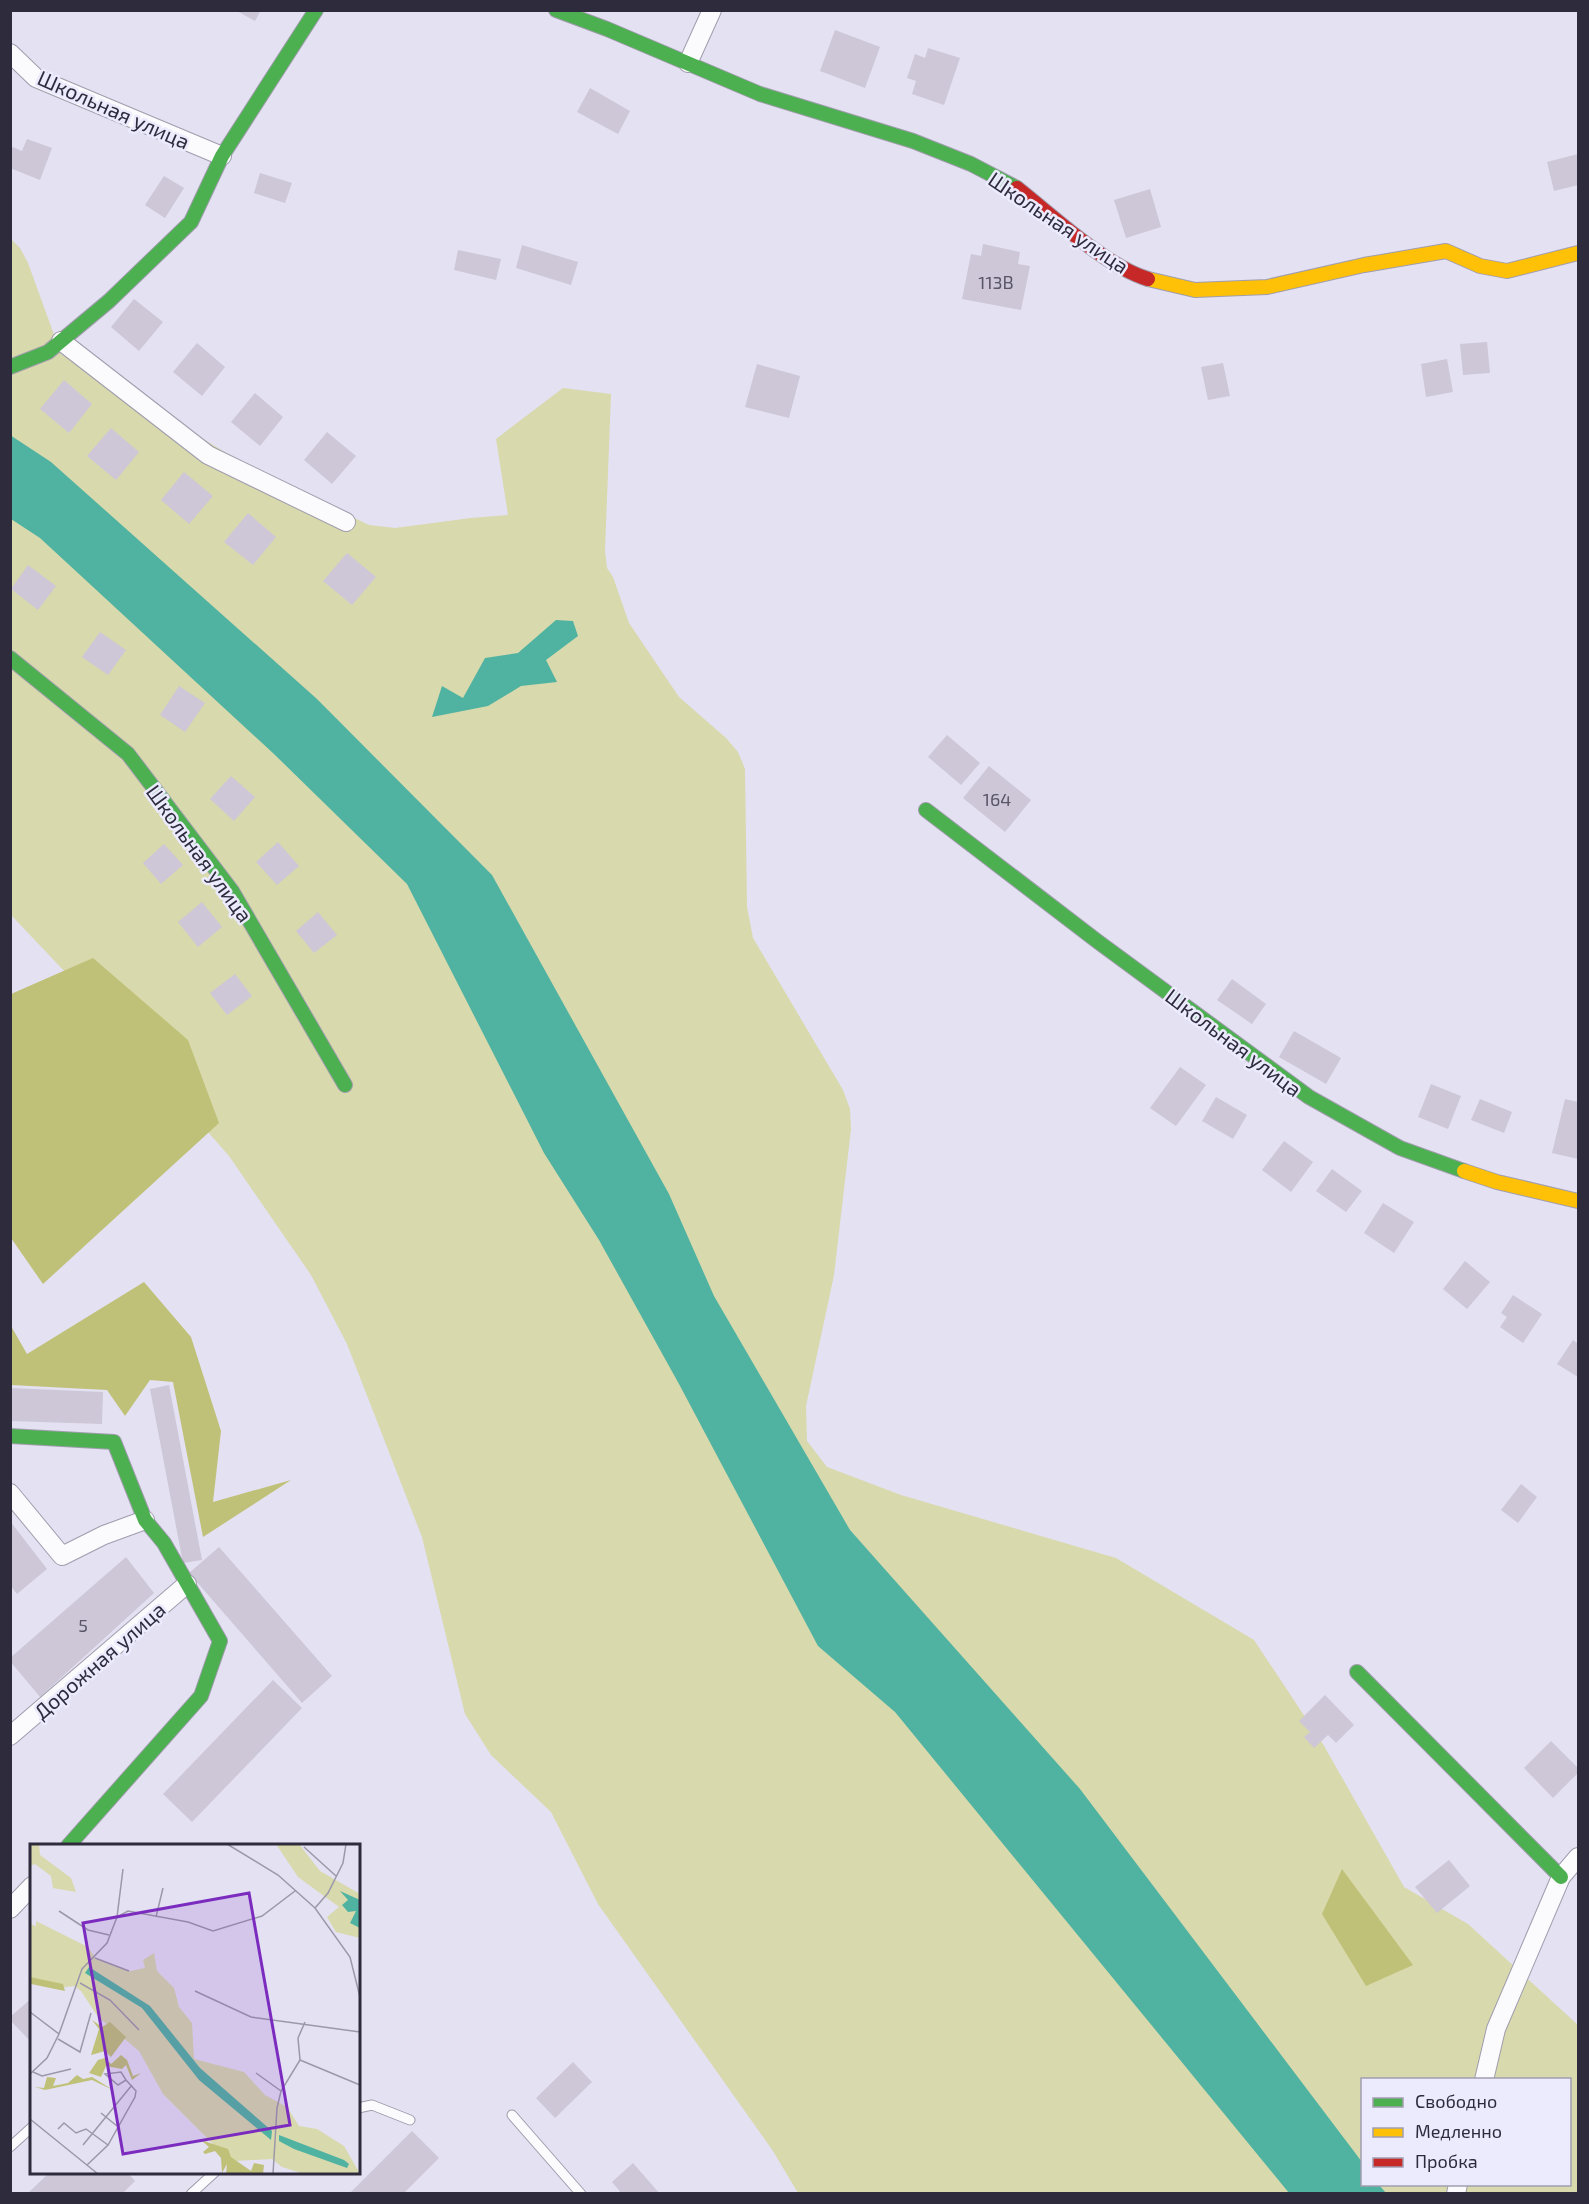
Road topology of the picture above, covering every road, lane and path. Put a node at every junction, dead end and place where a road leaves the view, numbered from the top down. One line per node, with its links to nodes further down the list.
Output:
1 (316, 10): 6 (street)
2 (556, 10): 5 (street, Школьная улица)
3 (712, 10): 5 (street)
4 (10, 53): 6 (street, Школьная улица)
5 (688, 63): 7 (street, Школьная улица)
6 (222, 156): 8 (street)
7 (1578, 253)
8 (61, 341): 9 (street); 10 (street)
9 (10, 367)
10 (346, 522)
11 (10, 658): 13 (street, Школьная улица)
12 (927, 810): 14 (street, Школьная улица)
13 (345, 1085)
14 (1578, 1202)
15 (10, 1436): 17 (street, Дорожная улица)
16 (10, 1493): 17 (street)
17 (145, 1520): 18 (street, Дорожная улица)
18 (187, 1584): 20 (street, Дорожная улица); 21 (street, Дорожная улица)
19 (1356, 1672): 23 (street)
20 (10, 1736)
21 (69, 1844)
22 (1578, 1857): 23 (street)
23 (1561, 1877): 26 (street)
24 (30, 1888): 25 (street)
25 (10, 1909)
26 (1484, 2078)
27 (360, 2108): 29 (lane)
28 (512, 2115): 34 (lane)
29 (410, 2120)
30 (30, 2129): 31 (lane)
31 (10, 2147)
32 (213, 2174): 33 (lane)
33 (191, 2193)
34 (581, 2193)

